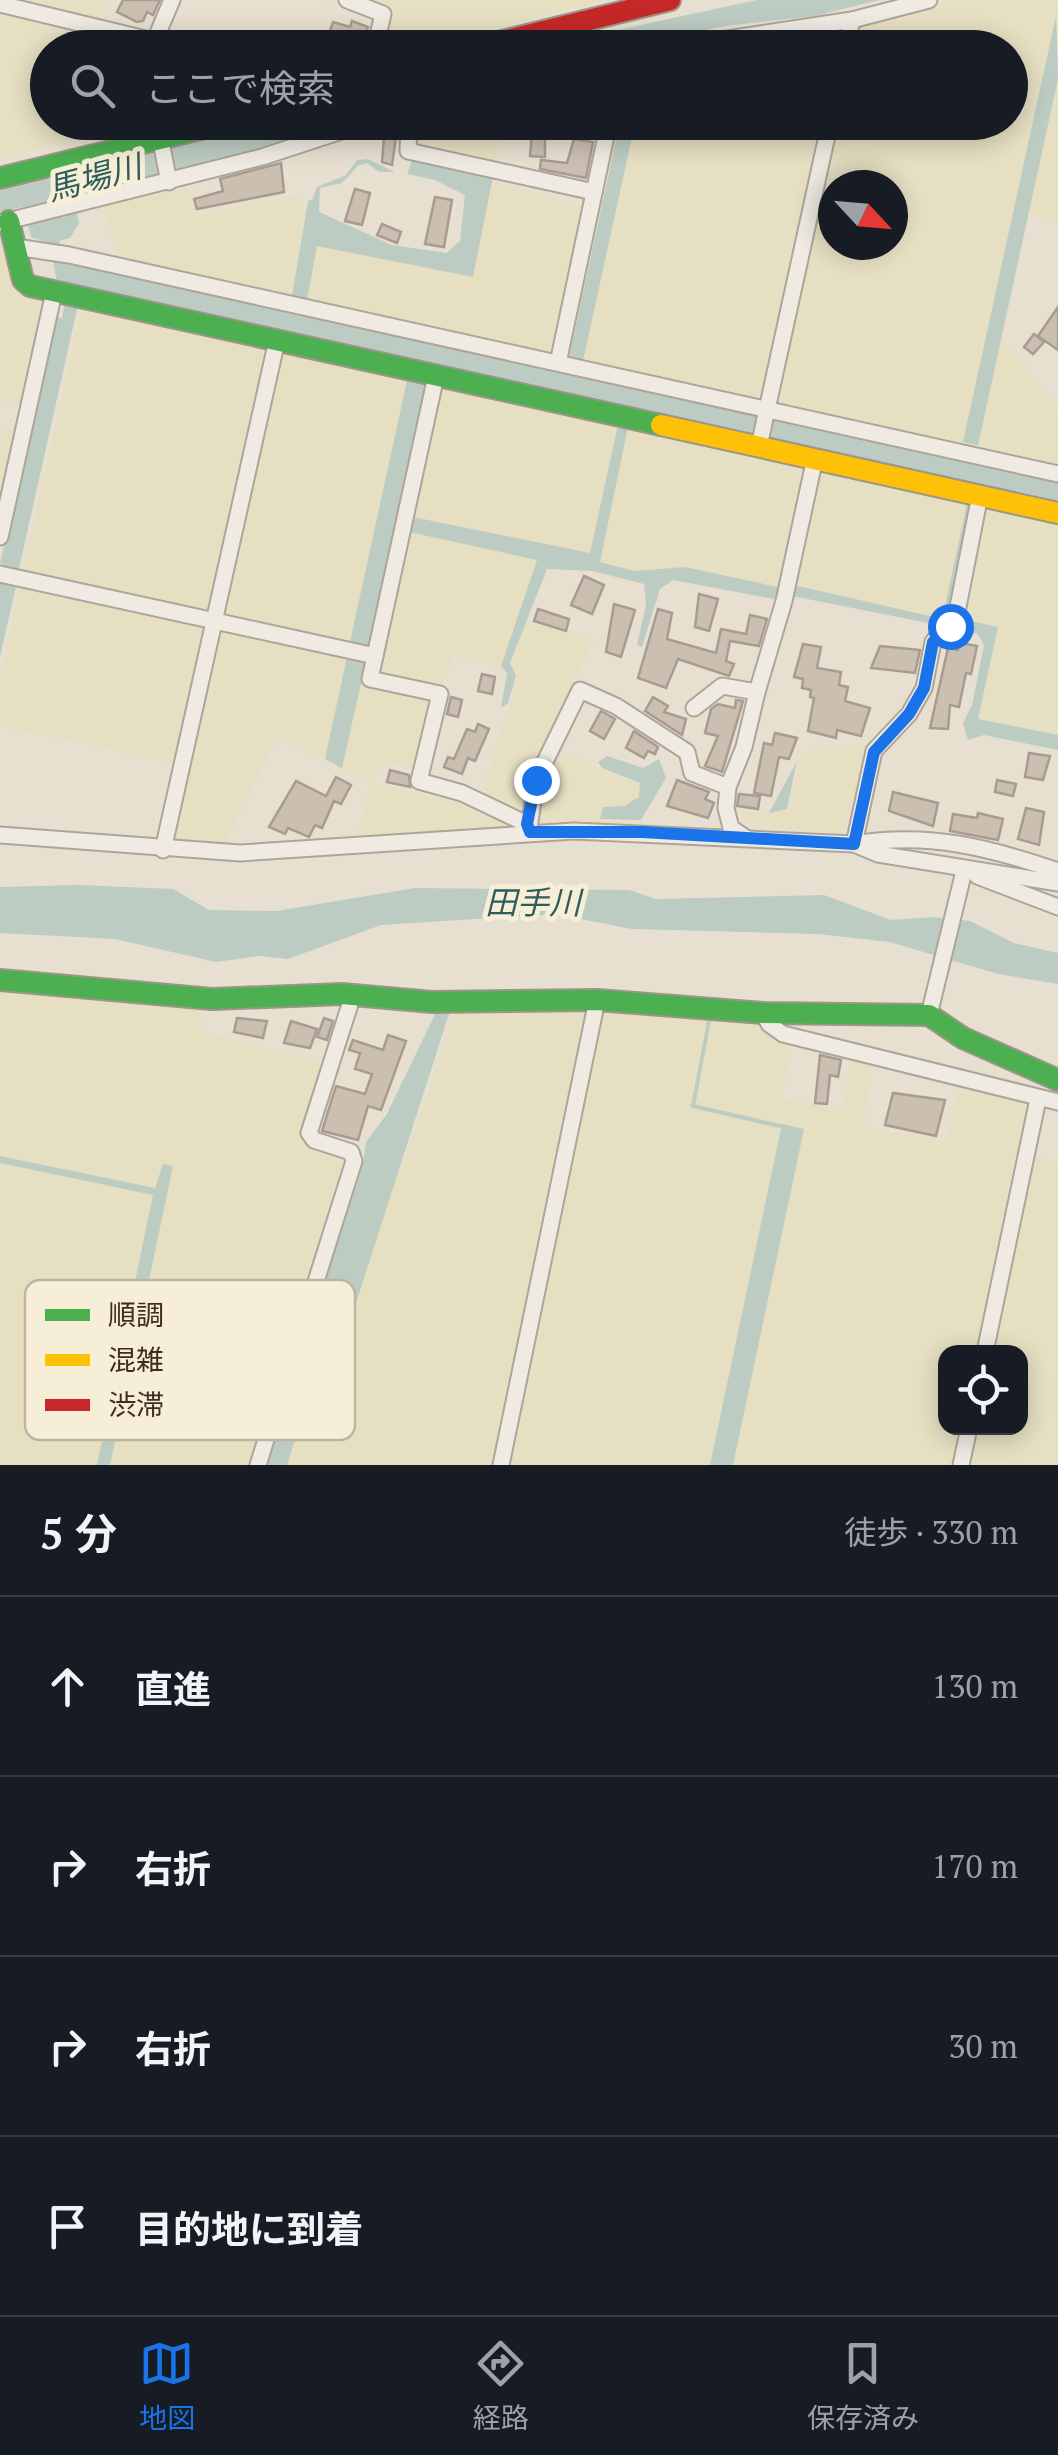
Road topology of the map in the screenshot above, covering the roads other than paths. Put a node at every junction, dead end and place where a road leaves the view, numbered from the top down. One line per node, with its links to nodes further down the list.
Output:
1 (172, 0): 9 (street)
2 (347, 0): 10 (street)
3 (670, 0): 6 (main road)
4 (929, 0): 7 (street)
5 (0, 4): 8 (street)
6 (595, 8): 11 (main road)
7 (852, 20): 12 (street); 13 (street)
8 (99, 30)
9 (159, 30)
10 (379, 30)
11 (528, 30)
12 (786, 30)
13 (850, 30)
14 (148, 140): 20 (main road)
15 (161, 140): 21 (street)
16 (305, 140): 21 (street)
17 (409, 140): 22 (street)
18 (605, 140): 22 (street)
19 (826, 140): 29 (street)
20 (0, 178)
21 (168, 179): 23 (street)
22 (594, 192): 27 (street)
23 (10, 220): 24 (main road)
24 (16, 247): 25 (main road); 27 (street)
25 (54, 292): 26 (main road); 34 (street)
26 (276, 340): 28 (main road); 36 (street)
27 (558, 363): 29 (street)
28 (436, 376): 29 (main road); 37 (street)
29 (764, 427): 30 (main road); 31 (street)
30 (815, 458): 32 (main road); 38 (street)
31 (1058, 474)
32 (980, 495): 33 (main road); 44 (street)
33 (1058, 513)
34 (0, 537)
35 (0, 574): 36 (street)
36 (214, 620): 37 (street); 45 (street)
37 (375, 656): 41 (street)
38 (757, 692): 39 (street); 40 (street)
39 (694, 708)
40 (728, 787): 41 (street); 43 (street)
41 (529, 828): 43 (street); 45 (street)
42 (0, 835): 45 (street)
43 (747, 839): 44 (street)
44 (854, 844): 46 (street); 47 (street)
45 (163, 850)
46 (1058, 871)
47 (962, 877): 48 (street); 49 (street); 53 (street)
48 (1058, 884)
49 (1058, 907)
50 (0, 980): 51 (main road)
51 (352, 998): 52 (main road); 58 (street)
52 (597, 1000): 54 (main road); 63 (street)
53 (931, 1006): 54 (main road); 55 (main road)
54 (763, 1014): 56 (street)
55 (1058, 1080)
56 (1038, 1100): 57 (street); 59 (street)
57 (1058, 1102)
58 (316, 1280)
59 (986, 1345)
60 (968, 1435): 64 (street)
61 (266, 1440): 62 (street)
62 (258, 1465)
63 (500, 1465)
64 (962, 1465)

